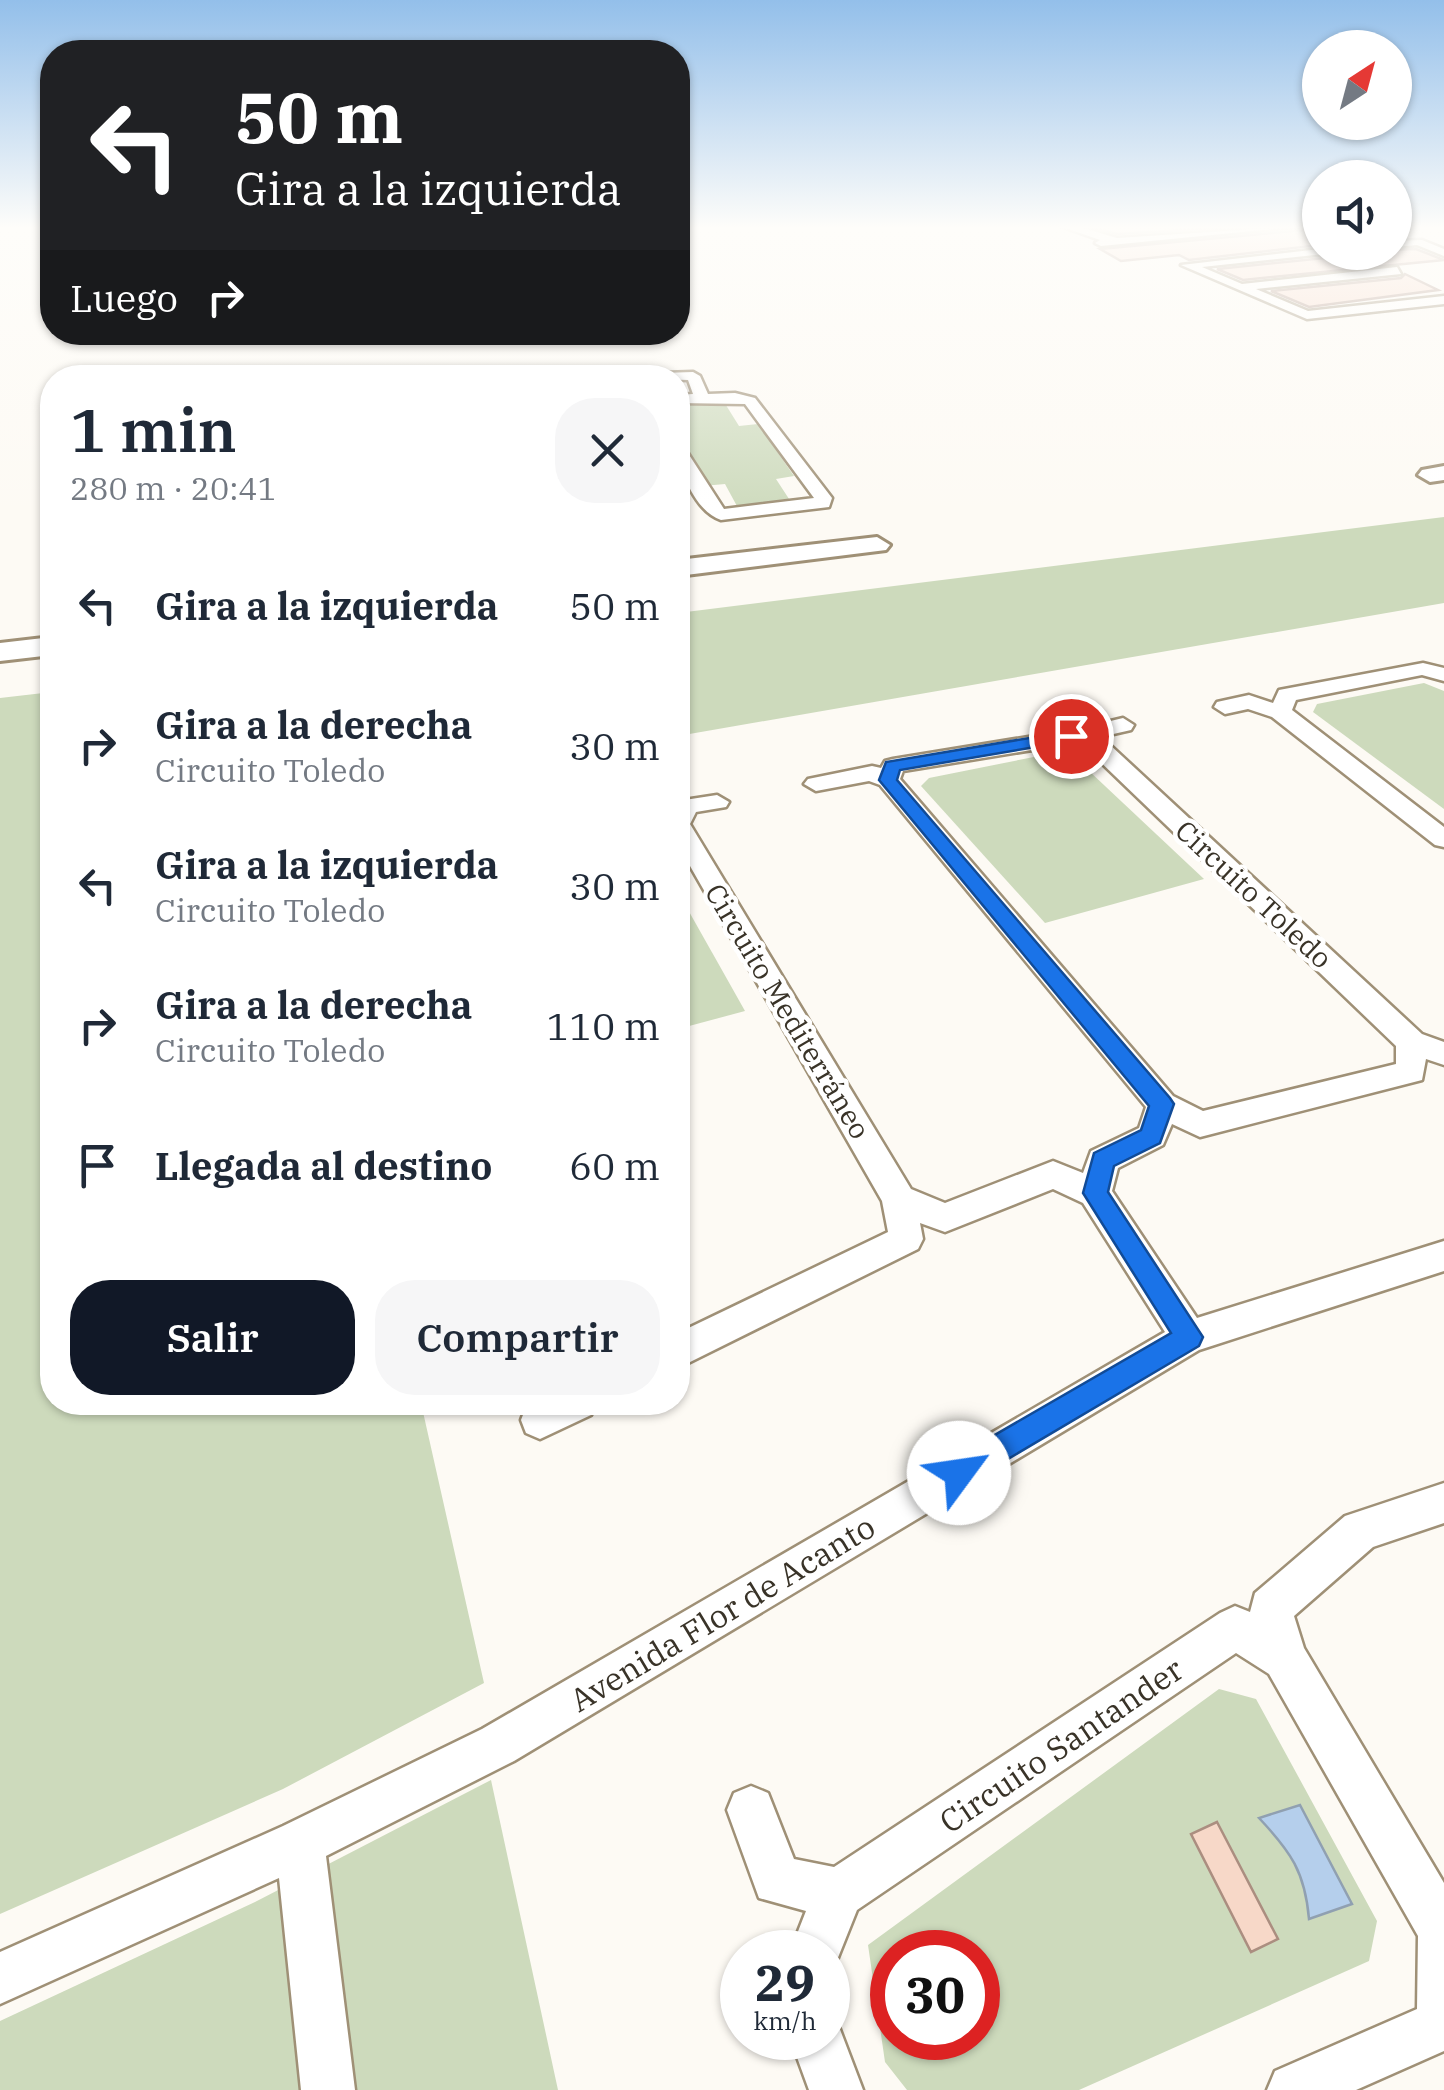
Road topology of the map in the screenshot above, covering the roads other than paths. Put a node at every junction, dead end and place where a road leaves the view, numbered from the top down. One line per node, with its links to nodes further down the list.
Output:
1 (690, 378): 3 (street)
2 (690, 386): 3 (street)
3 (700, 390): 4 (street); 5 (street)
4 (690, 394)
5 (690, 470)
6 (877, 545): 7 (main road)
7 (690, 567)
8 (40, 647): 9 (main road)
9 (0, 652)
10 (1444, 675): 12 (street)
11 (1225, 707): 12 (street)
12 (1280, 712): 19 (street)
13 (1124, 725): 14 (street)
14 (1097, 746): 15 (street); 21 (street, Circuito Toledo)
15 (888, 780): 16 (street); 23 (street)
16 (816, 784)
17 (717, 802): 18 (street, Circuito Mediterráneo)
18 (690, 806)
19 (1444, 839)
20 (690, 844): 25 (street, Circuito Mediterráneo)
21 (1411, 1042): 22 (street, Circuito Toledo); 23 (street)
22 (1444, 1054)
23 (1162, 1104): 24 (street)
24 (1095, 1193): 25 (street); 27 (street)
25 (898, 1198): 28 (street, Circuito Mediterráneo)
26 (1444, 1256): 27 (street, Avenida Flor de Acanto)
27 (1189, 1337): 34 (street, Avenida Flor de Acanto)
28 (690, 1345)
29 (551, 1415): 30 (street)
30 (540, 1420)
31 (1444, 1504): 32 (street, Circuito Santander)
32 (1285, 1658): 35 (street, Circuito Santander); 36 (street, Circuito Santander)
33 (751, 1810): 35 (street)
34 (300, 1843): 38 (street, Avenida Flor de Acanto); 40 (street)
35 (838, 1893): 37 (street)
36 (1443, 1928): 42 (street, Circuito Santander)
37 (824, 1930)
38 (0, 1978)
39 (825, 2060): 41 (street)
40 (328, 2090)
41 (836, 2090)
42 (1294, 2090)

